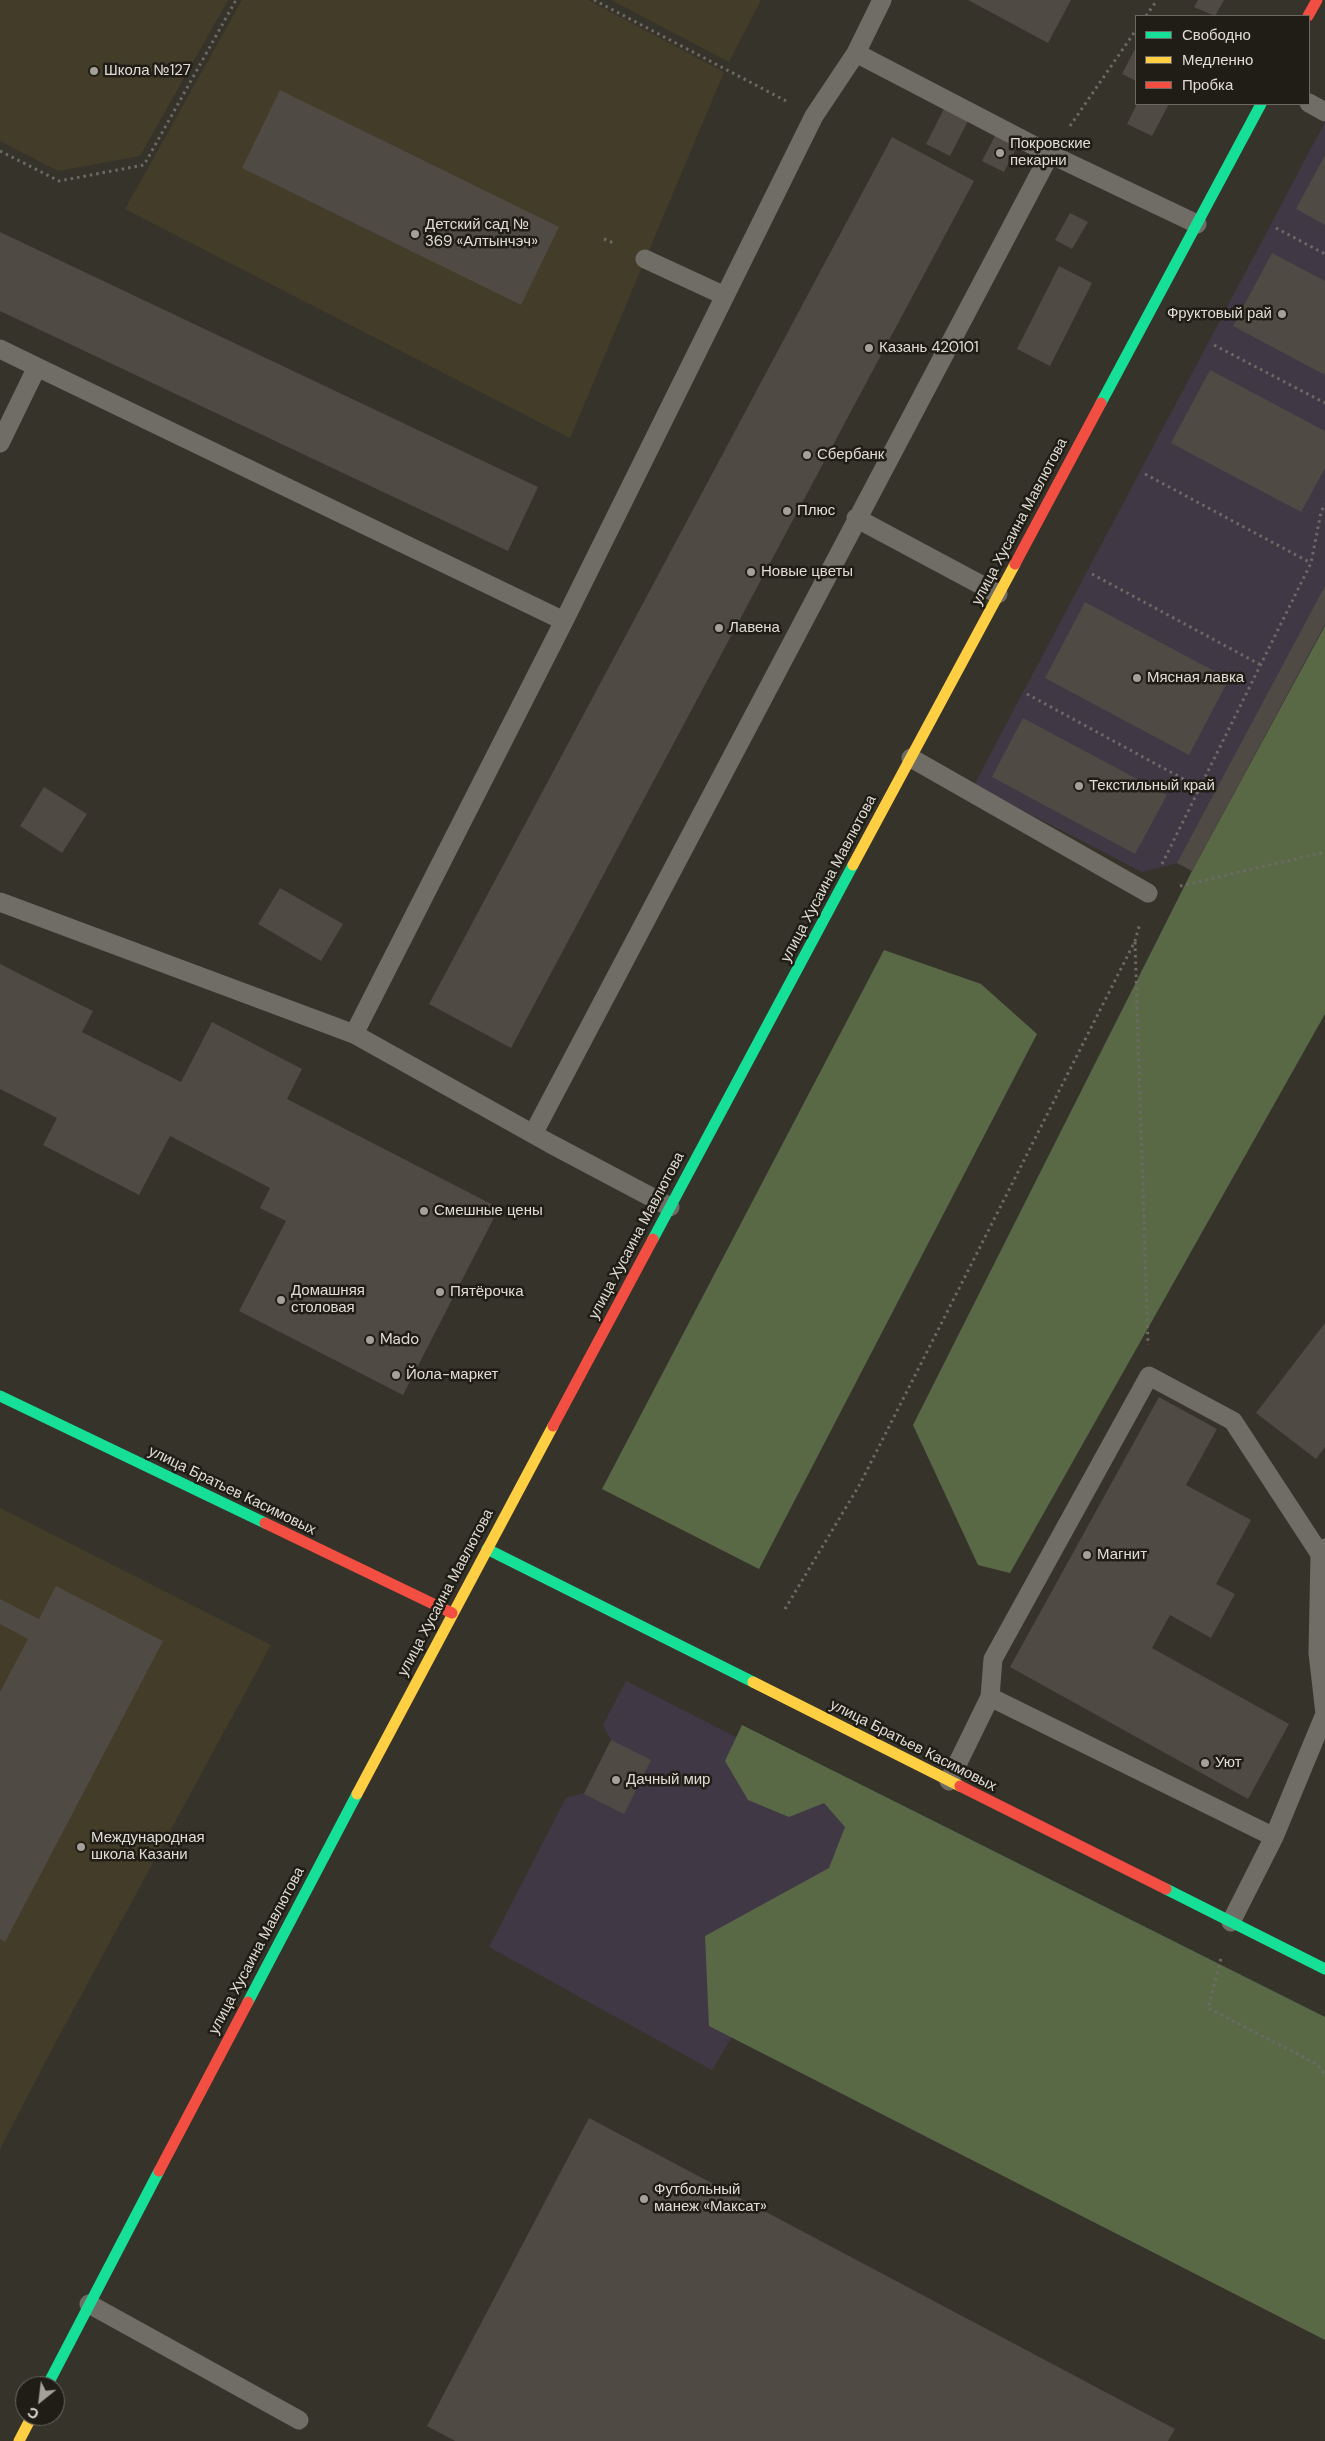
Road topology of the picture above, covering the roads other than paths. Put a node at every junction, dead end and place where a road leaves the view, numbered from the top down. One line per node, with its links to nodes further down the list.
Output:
1 (882, 0): 4 (lane)
2 (1317, 0): 3 (street)
3 (1309, 15)
4 (856, 53): 8 (lane); 11 (lane)
5 (1310, 104): 7 (lane)
6 (1260, 105): 9 (street, улица Хусаина Мавлютова)
7 (1325, 112)
8 (1050, 154): 9 (lane); 15 (lane)
9 (1197, 224): 16 (street, улица Хусаина Мавлютова)
10 (645, 259): 11 (lane)
11 (725, 296): 17 (lane)
12 (0, 349): 13 (lane)
13 (37, 367): 14 (lane); 17 (lane)
14 (0, 443)
15 (856, 518): 16 (lane); 22 (lane)
16 (998, 594): 18 (street, улица Хусаина Мавлютова)
17 (564, 621): 21 (lane)
18 (911, 758): 19 (lane); 23 (street, улица Хусаина Мавлютова)
19 (1148, 894)
20 (0, 902): 21 (lane)
21 (354, 1034): 22 (lane)
22 (533, 1134): 23 (lane)
23 (670, 1207): 25 (street, улица Хусаина Мавлютова)
24 (0, 1396): 27 (street, улица Братьев Касимовых)
25 (487, 1549): 27 (street, улица Хусаина Мавлютова); 30 (street, улица Братьев Касимовых)
26 (1322, 1551): 28 (lane); 29 (lane)
27 (452, 1612): 34 (street, улица Хусаина Мавлютова)
28 (1322, 1654): 31 (lane)
29 (990, 1697): 30 (lane); 31 (lane)
30 (949, 1781): 32 (street, улица Братьев Касимовых)
31 (1274, 1837): 32 (lane)
32 (1231, 1922): 33 (street, улица Братьев Касимовых)
33 (1325, 1968)
34 (90, 2304): 35 (street, улица Хусаина Мавлютова); 36 (lane)
35 (53, 2376)
36 (299, 2420)
37 (27, 2426): 38 (street)
38 (19, 2441)

